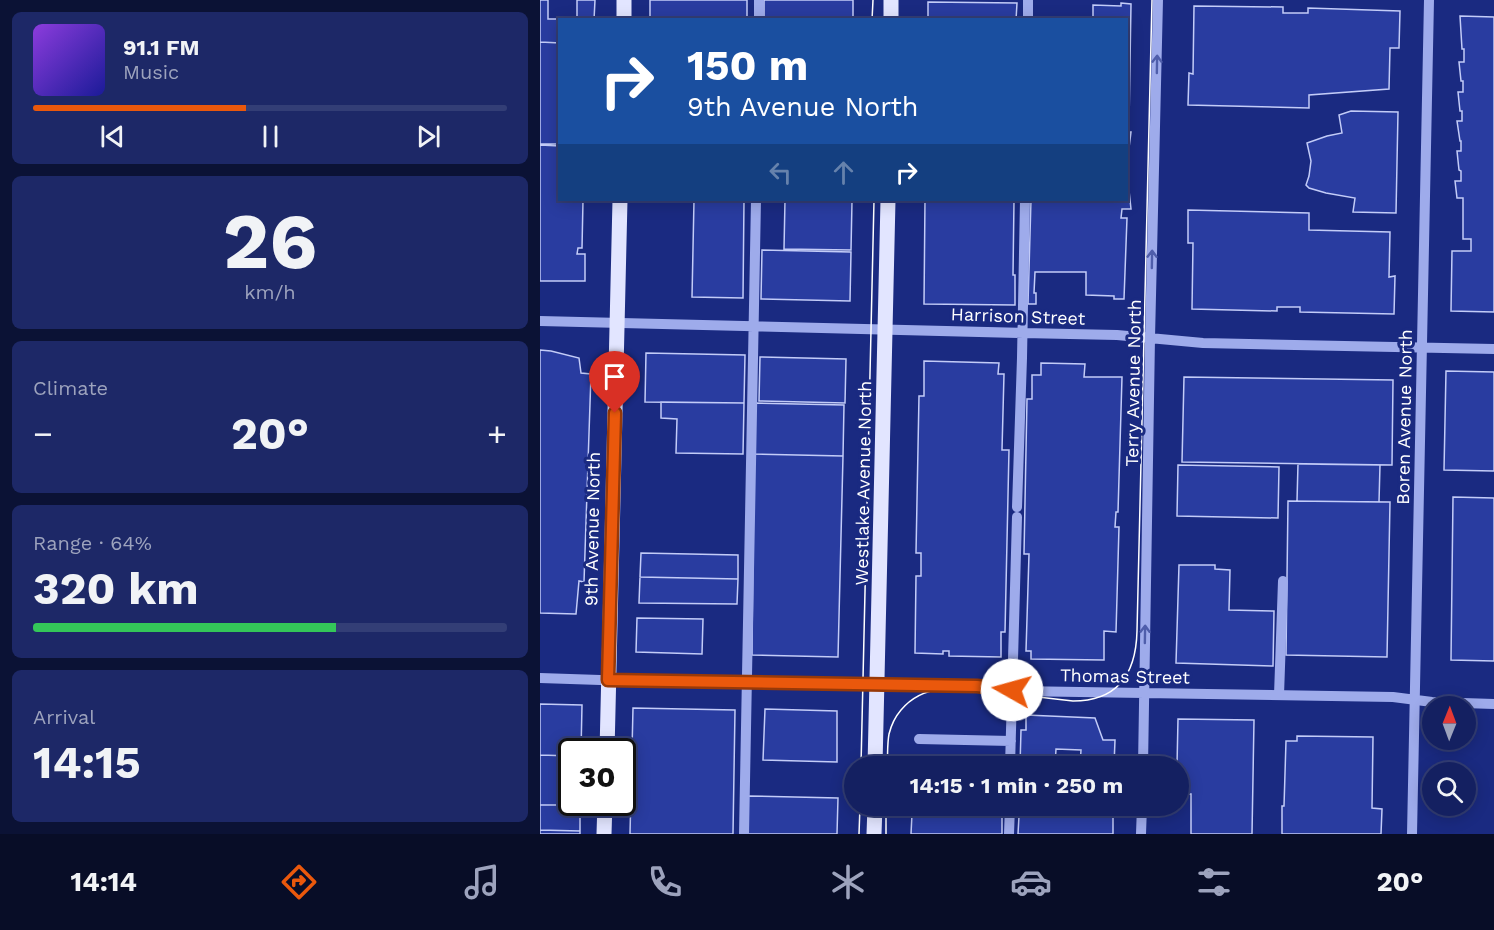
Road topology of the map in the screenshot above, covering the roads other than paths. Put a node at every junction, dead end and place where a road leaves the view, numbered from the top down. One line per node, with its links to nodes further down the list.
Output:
1 (624, 0): 7 (main road)
2 (759, 0): 8 (street)
3 (891, 0): 9 (main road)
4 (1028, 0): 10 (street)
5 (1158, 0): 20 (street, Terry Avenue North, one-way to 5)
6 (1429, 0): 21 (street, Boren Avenue North)
7 (624, 18)
8 (759, 18)
9 (891, 18)
10 (1028, 18)
11 (620, 201): 16 (main road, 9th Avenue North)
12 (756, 201): 17 (street)
13 (888, 201): 18 (main road, Westlake Avenue North)
14 (1025, 201): 19 (street)
15 (540, 321): 16 (street, Harrison Street)
16 (616, 323): 17 (street, Harrison Street); 25 (main road, 9th Avenue North)
17 (754, 326): 18 (street, Harrison Street); 26 (street)
18 (886, 329): 19 (street, Harrison Street); 27 (main road, Westlake Avenue North)
19 (1023, 333): 20 (street, Harrison Street); 28 (street)
20 (1150, 339): 21 (street, Harrison Street); 29 (street, Terry Avenue North, one-way to 20)
21 (1421, 348): 22 (street, Harrison Street); 31 (street, Boren Avenue North)
22 (1494, 349)
23 (1283, 581): 30 (street)
24 (540, 678): 25 (street, Thomas Street)
25 (608, 680): 26 (street, Thomas Street); 33 (main road, 9th Avenue North)
26 (748, 682): 27 (street, Thomas Street); 44 (street)
27 (878, 685): 28 (street, Thomas Street); 36 (main road, Westlake Avenue North)
28 (1012, 690): 29 (street, Thomas Street); 35 (street)
29 (1145, 693): 30 (street, Thomas Street); 38 (street, Terry Avenue North)
30 (1279, 695): 31 (street, Thomas Street)
31 (1415, 700): 32 (street, Thomas Street); 48 (street, Boren Avenue North)
32 (1494, 704)
33 (607, 738)
34 (919, 740): 35 (street)
35 (1011, 741): 37 (street)
36 (876, 756)
37 (1010, 756)
38 (1143, 756)
39 (605, 816): 43 (main road)
40 (875, 816): 45 (main road)
41 (1010, 816): 46 (street)
42 (1142, 816): 47 (street)
43 (604, 834)
44 (744, 834)
45 (874, 834)
46 (1009, 834)
47 (1141, 834)
48 (1412, 834)

